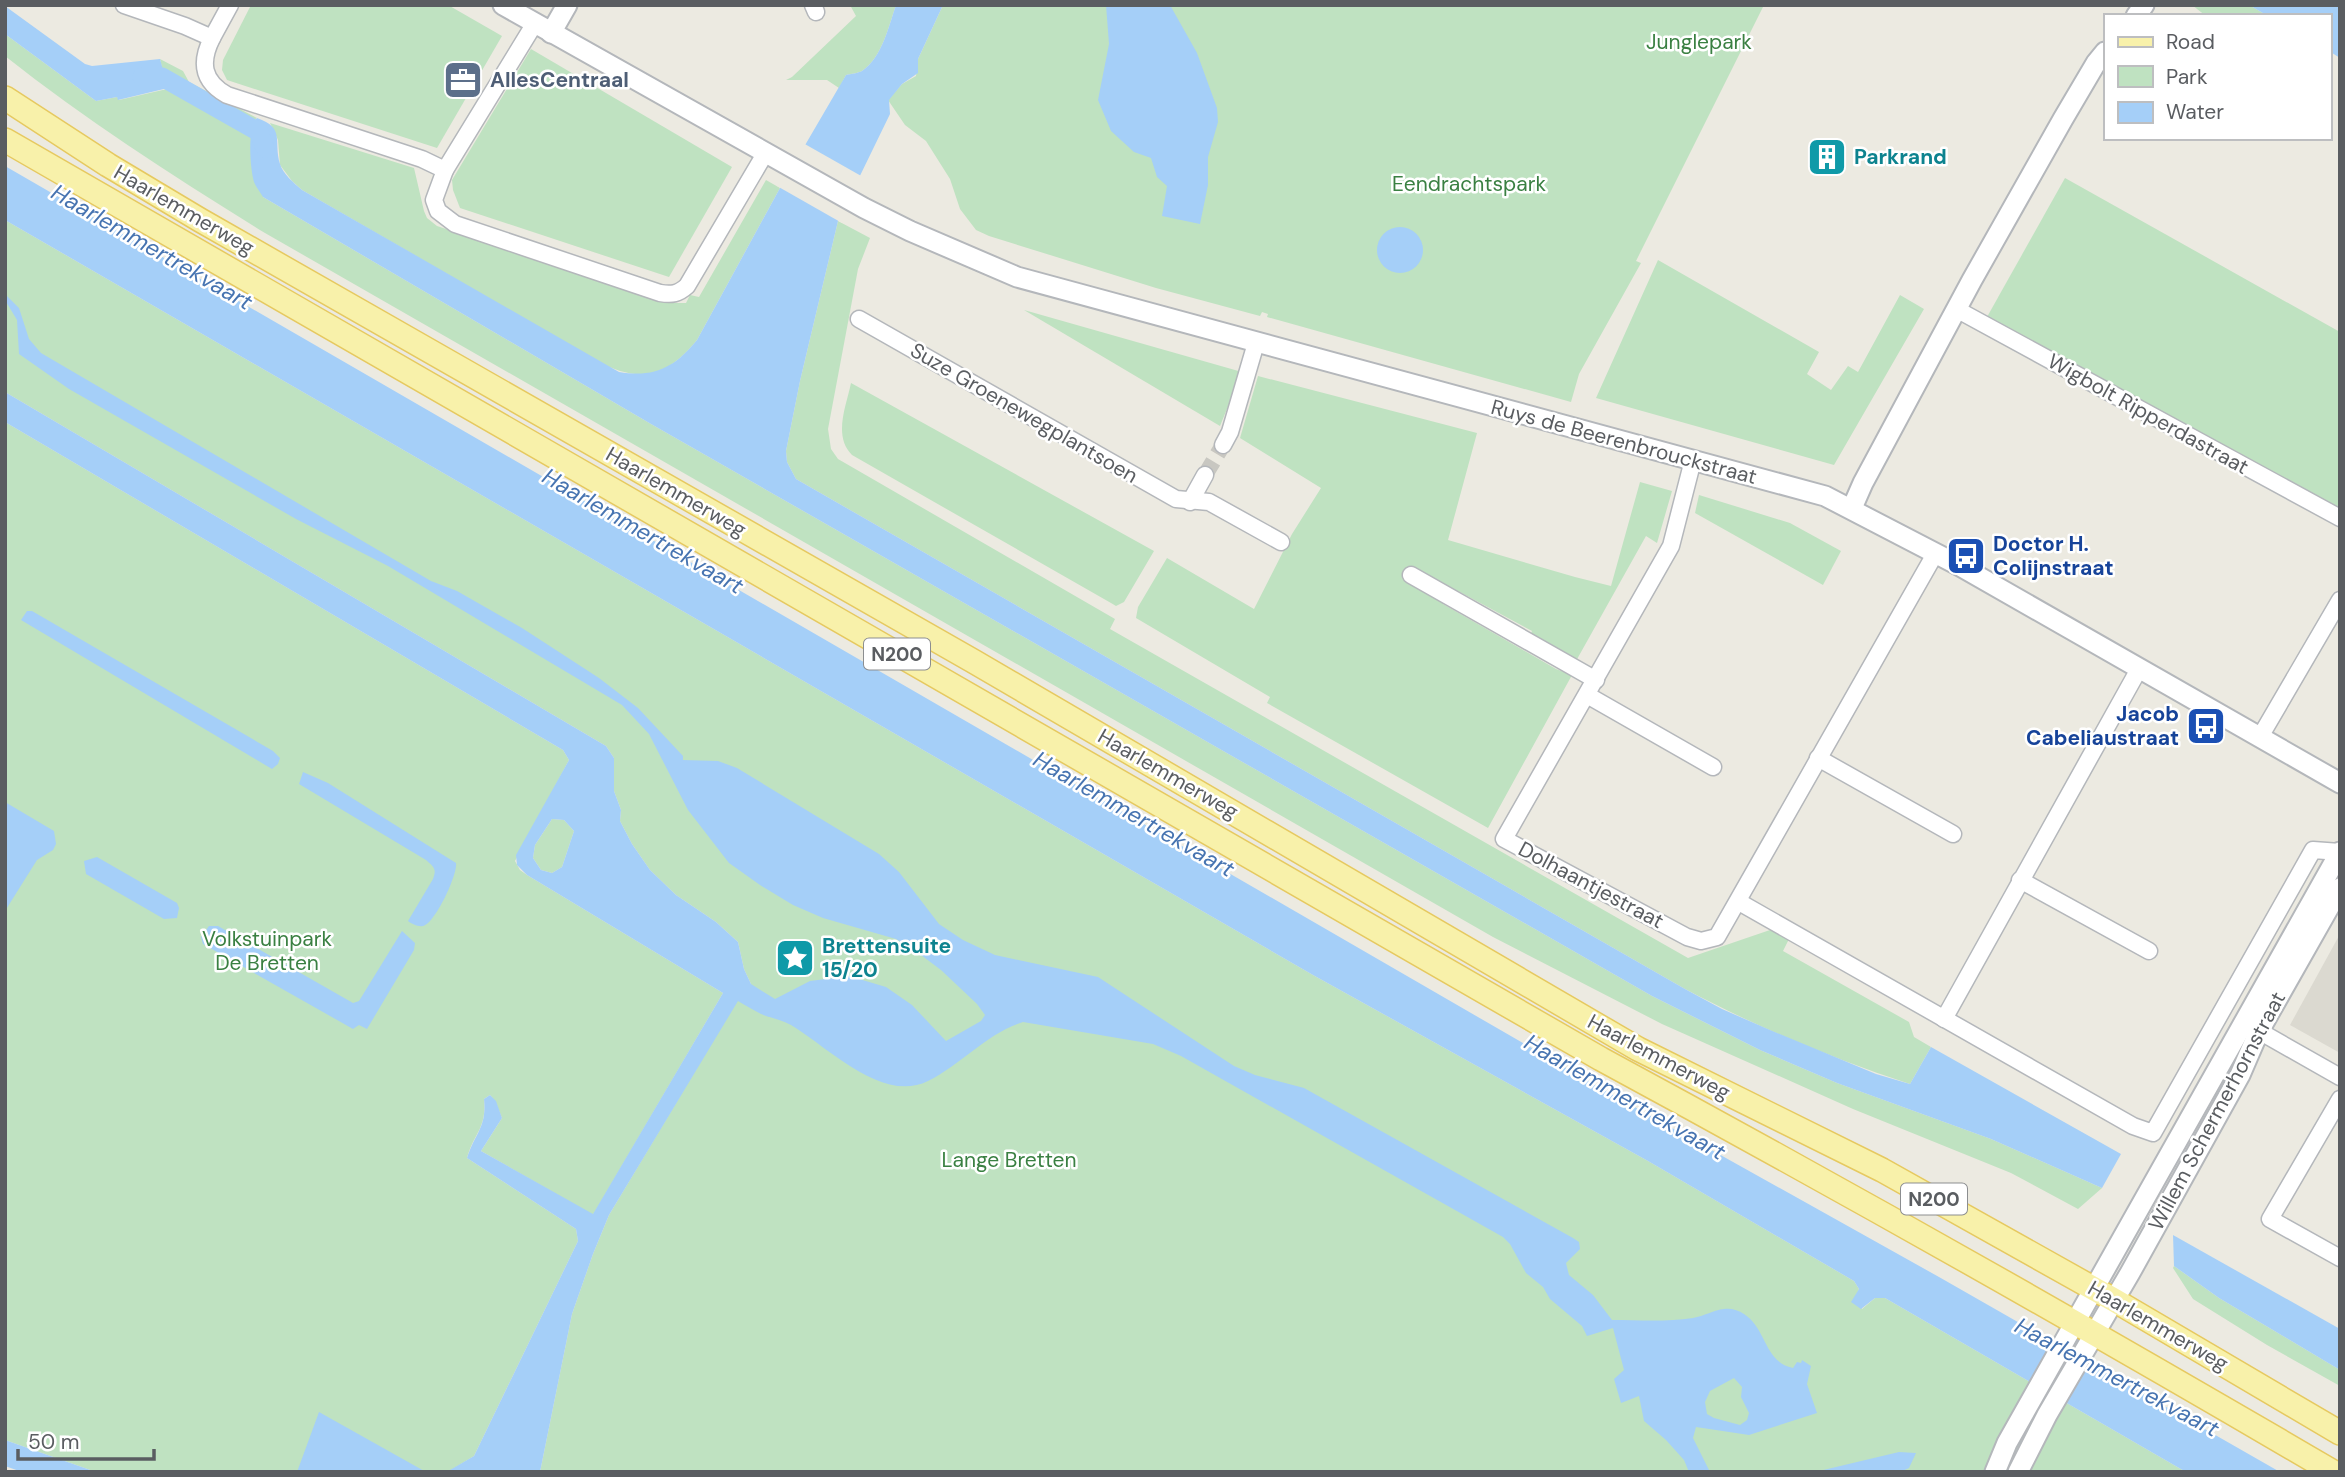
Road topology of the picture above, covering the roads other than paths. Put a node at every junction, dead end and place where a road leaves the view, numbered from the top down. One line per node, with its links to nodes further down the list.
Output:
1 (124, 5): 6 (street)
2 (230, 5): 6 (street)
3 (503, 5): 5 (street, Ruys de Beerenbrouckstraat)
4 (566, 5): 5 (street)
5 (543, 28): 10 (street, Ruys de Beerenbrouckstraat); 11 (street)
6 (212, 38): 11 (street)
7 (2104, 53): 12 (street)
8 (5, 98): 43 (main road, Haarlemmerweg / N200)
9 (5, 140): 44 (main road, Haarlemmerweg / N200)
10 (772, 155): 11 (street); 14 (street, Ruys de Beerenbrouckstraat)
11 (446, 170)
12 (1956, 309): 19 (street); 20 (street, Wigbolt Ripperdastraat)
13 (859, 318): 18 (street, Suze Groenewegplantsoen)
14 (1256, 343): 15 (street); 16 (street, Ruys de Beerenbrouckstraat)
15 (1223, 444)
16 (1693, 460): 19 (street, Ruys de Beerenbrouckstraat); 26 (street, Dolhaantjestraat)
17 (1205, 475): 18 (street)
18 (1190, 502): 21 (street, Suze Groenewegplantsoen)
19 (1852, 508): 22 (street, Ruys de Beerenbrouckstraat)
20 (2340, 519)
21 (1281, 542)
22 (1935, 554): 25 (street, Ruys de Beerenbrouckstraat); 29 (street)
23 (1411, 575): 26 (street)
24 (2340, 600): 28 (street)
25 (2139, 669): 28 (street, Ruys de Beerenbrouckstraat); 34 (street)
26 (1596, 680): 27 (street, Dolhaantjestraat)
27 (1587, 695): 30 (street); 36 (street, Dolhaantjestraat)
28 (2260, 737): 31 (street, Ruys de Beerenbrouckstraat)
29 (1818, 758): 32 (street); 36 (street)
30 (1713, 767)
31 (2340, 783)
32 (1953, 834)
33 (2340, 852): 38 (street); 43 (street, Willem Schermerhornstraat)
34 (2020, 880): 37 (street); 38 (street)
35 (2340, 888): 39 (street, Willem Schermerhornstraat)
36 (1739, 902): 38 (street)
37 (2149, 951)
38 (1944, 1019)
39 (2259, 1031): 40 (street); 43 (street, Willem Schermerhornstraat)
40 (2340, 1077)
41 (2340, 1099): 42 (street)
42 (2340, 1258)
43 (2104, 1294): 44 (street, Willem Schermerhornstraat); 45 (main road, Haarlemmerweg / N200)
44 (2079, 1337): 46 (street); 47 (street); 48 (main road, Haarlemmerweg / N200)
45 (2340, 1433)
46 (1995, 1472)
47 (2018, 1472)
48 (2333, 1472)

